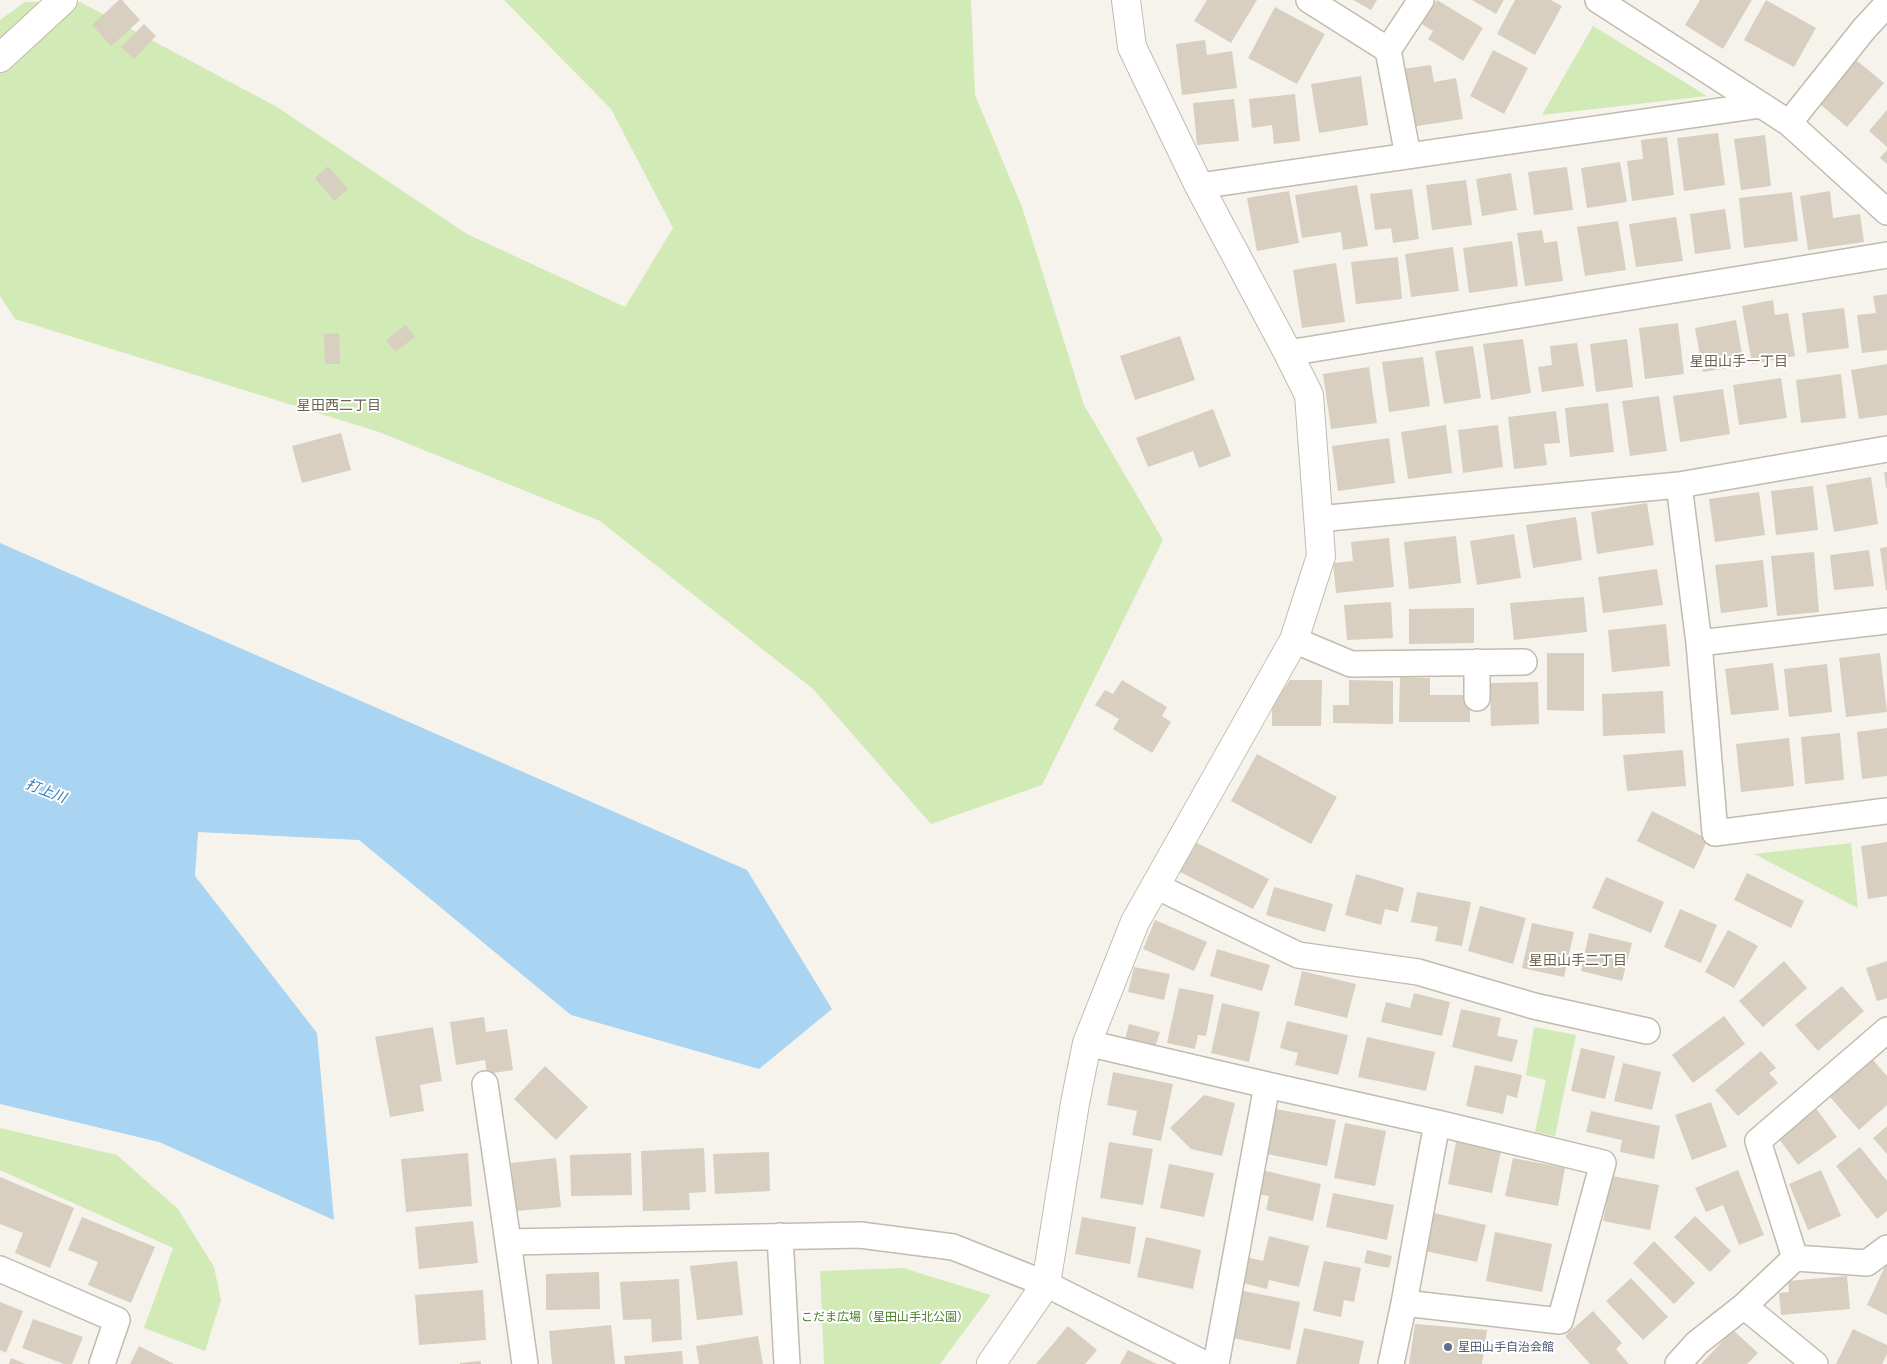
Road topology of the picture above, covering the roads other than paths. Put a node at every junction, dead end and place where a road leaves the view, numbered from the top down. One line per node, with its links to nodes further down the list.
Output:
1 (64, 0): 8 (street)
2 (1126, 0): 12 (street)
3 (1309, 0): 7 (street)
4 (1421, 0): 7 (street)
5 (1598, 0): 9 (street)
6 (1887, 4): 10 (street)
7 (1388, 50): 11 (street)
8 (0, 58)
9 (1761, 105): 10 (street); 11 (street)
10 (1789, 123): 13 (street)
11 (1408, 156): 12 (street)
12 (1199, 186): 15 (street)
13 (1887, 212)
14 (1887, 254): 15 (street)
15 (1288, 353): 18 (street)
16 (1887, 449): 17 (street)
17 (1679, 485): 18 (street); 21 (street)
18 (1318, 519): 20 (street)
19 (1887, 622): 21 (street)
20 (1294, 640): 22 (street); 26 (street)
21 (1699, 643): 25 (street)
22 (1476, 662): 23 (street); 24 (street)
23 (1524, 662)
24 (1476, 698)
25 (1887, 810)
26 (1156, 886): 28 (street); 29 (street)
27 (1887, 1030): 36 (street)
28 (1647, 1031)
29 (1087, 1043): 31 (street); 38 (street)
30 (485, 1084): 34 (street)
31 (1267, 1085): 32 (street); 46 (street)
32 (1437, 1123): 39 (street); 39 (street)
33 (780, 1236): 34 (street); 38 (street); 43 (street)
34 (508, 1242): 42 (street)
35 (1887, 1248): 36 (street)
36 (1795, 1258): 40 (street)
37 (0, 1269): 41 (street)
38 (1046, 1284): 44 (street); 45 (street)
39 (1404, 1303): 47 (street)
40 (1744, 1306): 48 (street); 49 (street)
41 (102, 1364)
42 (525, 1364)
43 (787, 1364)
44 (991, 1364)
45 (1205, 1364)
46 (1216, 1364)
47 (1391, 1364)
48 (1678, 1364)
49 (1815, 1364)

